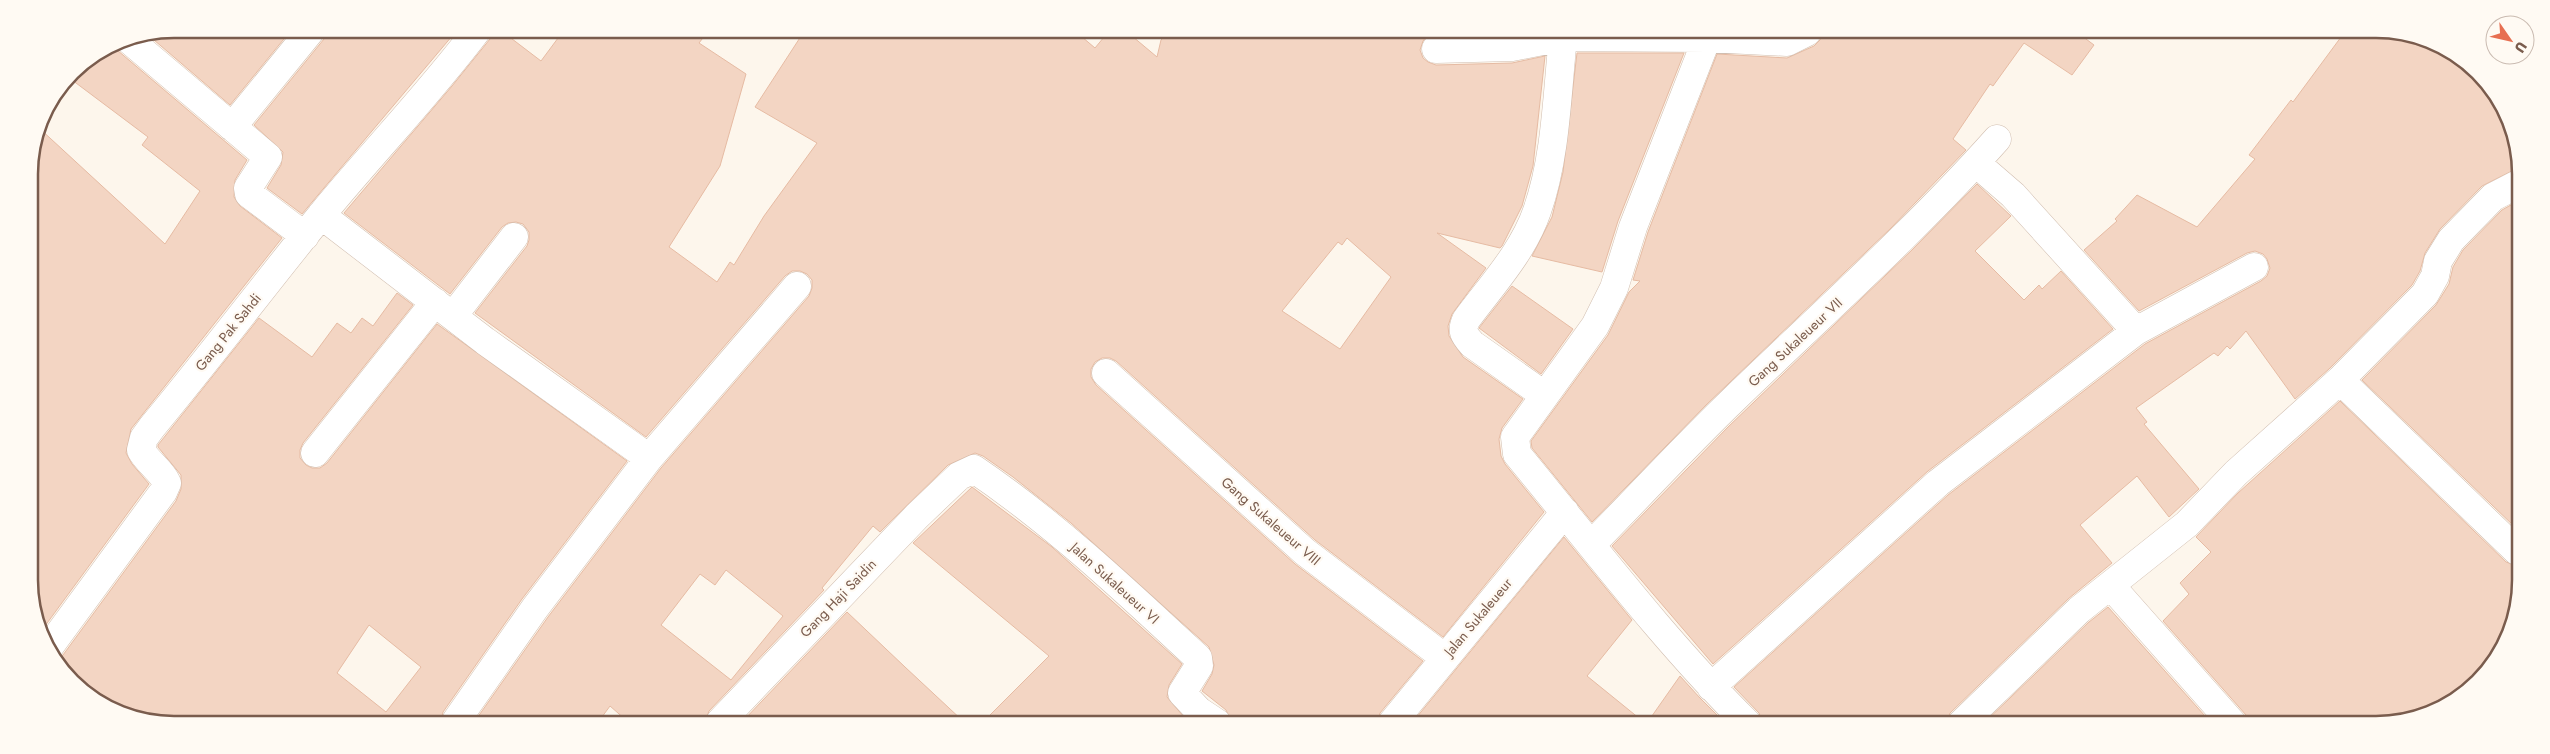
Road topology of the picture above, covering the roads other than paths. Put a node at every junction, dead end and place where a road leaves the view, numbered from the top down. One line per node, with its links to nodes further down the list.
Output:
1 (305, 38): 9 (street)
2 (471, 38): 13 (street, Gang Pak Sahdi)
3 (1558, 38): 8 (street)
4 (1563, 38): 22 (street)
5 (1707, 38): 6 (street); 22 (street)
6 (1795, 38)
7 (134, 44): 9 (street)
8 (1436, 48)
9 (232, 127): 14 (street)
10 (1998, 139): 11 (street, Gang Sukaleueur VII)
11 (1976, 163): 19 (street); 27 (street, Gang Sukaleueur VII)
12 (2512, 187): 21 (street)
13 (321, 215): 14 (street, Gang Pak Sahdi); 18 (street)
14 (305, 236): 30 (street, Gang Pak Sahdi)
15 (514, 237): 18 (street)
16 (2254, 267): 19 (street)
17 (797, 286): 24 (street)
18 (444, 309): 23 (street); 24 (street)
19 (2136, 331): 32 (street)
20 (1106, 373): 31 (street, Gang Sukaleueur VIII)
21 (2340, 380): 28 (street); 29 (street)
22 (1544, 395): 26 (street)
23 (315, 453)
24 (649, 458): 33 (street)
25 (959, 476): 34 (street, Gang Haji Saidin); 35 (street, Jalan Sukaleueur VI)
26 (1565, 512): 27 (street); 31 (street, Jalan Sukaleueur)
27 (1592, 544): 32 (street)
28 (2512, 546)
29 (2111, 586): 38 (street); 39 (street)
30 (53, 642)
31 (1445, 658): 36 (street, Jalan Sukaleueur)
32 (1711, 687): 37 (street)
33 (459, 716)
34 (726, 716)
35 (1206, 716)
36 (1398, 716)
37 (1740, 716)
38 (1968, 716)
39 (2226, 716)

